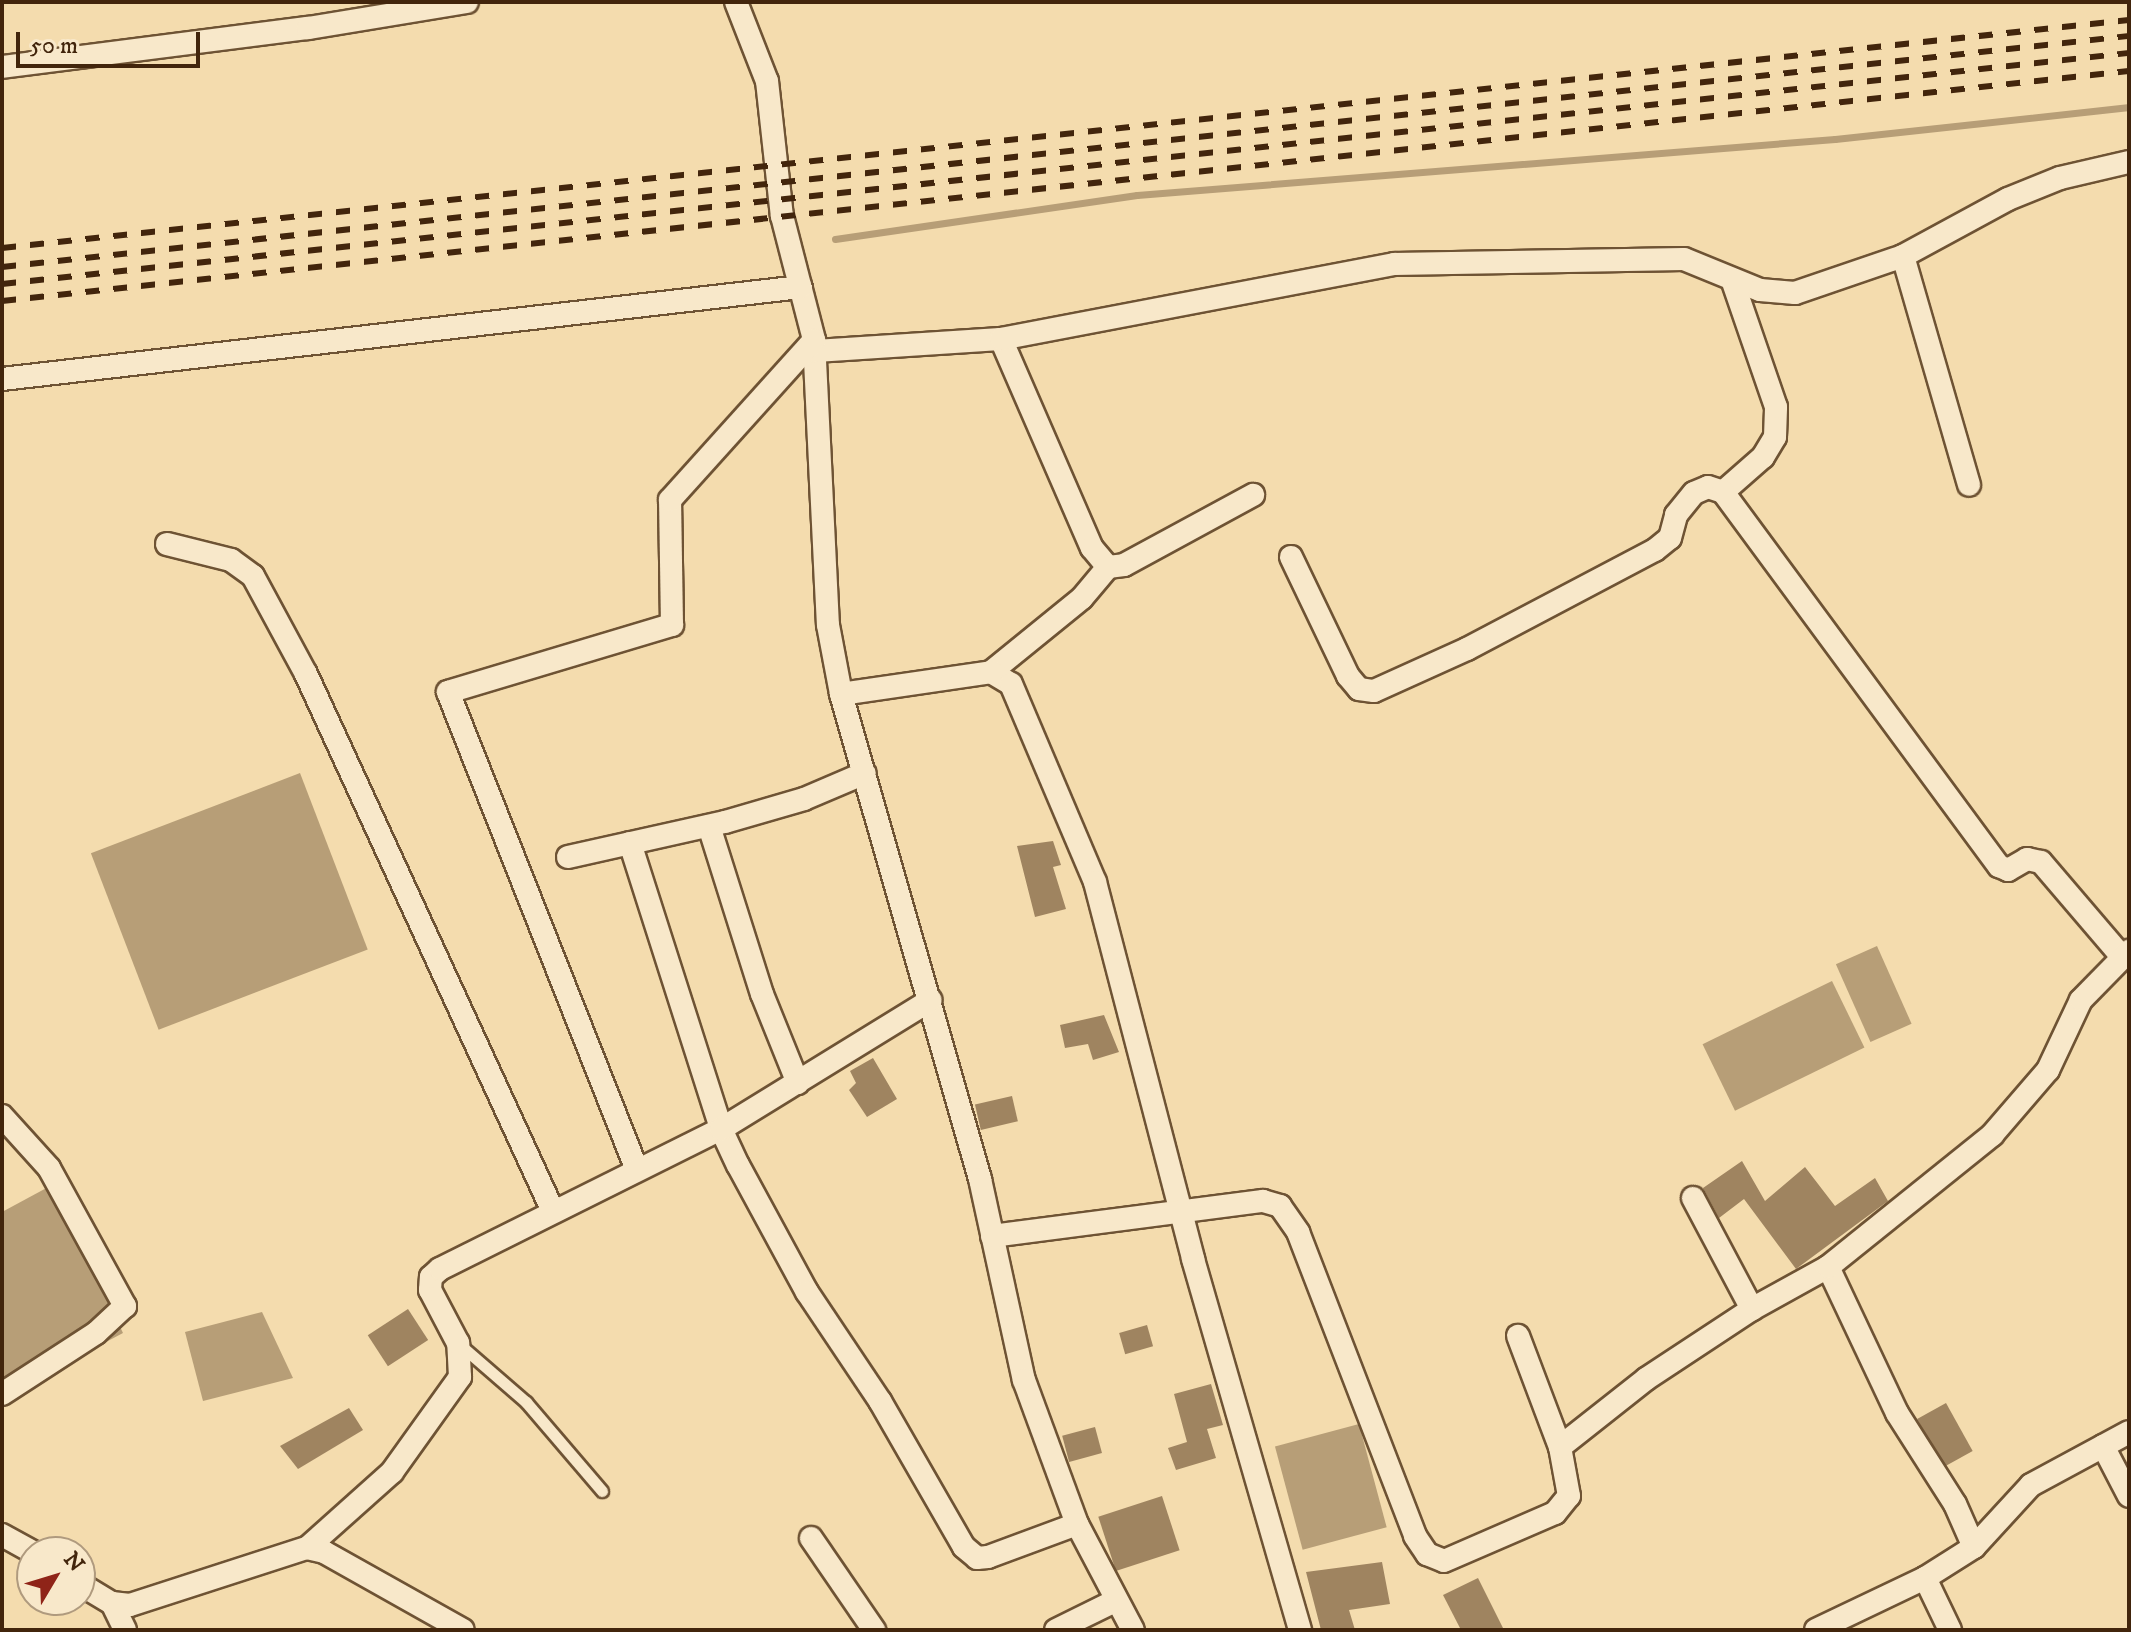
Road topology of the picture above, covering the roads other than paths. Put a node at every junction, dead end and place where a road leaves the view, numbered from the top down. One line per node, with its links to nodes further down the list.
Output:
1 (467, 2): 3 (street)
2 (736, 2): 7 (street)
3 (2, 67)
4 (2129, 162): 5 (street)
5 (1903, 256): 6 (street); 11 (street)
6 (1732, 279): 8 (street); 12 (street)
7 (801, 287): 9 (street); 10 (street)
8 (1001, 339): 9 (street); 16 (street)
9 (815, 346): 18 (street); 28 (street)
10 (2, 379)
11 (1969, 485)
12 (1723, 492): 15 (street); 23 (street)
13 (1253, 495): 16 (street)
14 (167, 544): 30 (street)
15 (1291, 557)
16 (1108, 567): 17 (street)
17 (991, 672): 18 (street); 31 (street)
18 (841, 694): 19 (street)
19 (865, 773): 20 (street); 24 (street)
20 (709, 826): 21 (street); 25 (street)
21 (630, 843): 22 (street); 27 (street)
22 (568, 857)
23 (2126, 954): 33 (street)
24 (931, 1000): 25 (street); 32 (street)
25 (798, 1083): 27 (street)
26 (2, 1116): 37 (street)
27 (721, 1129): 28 (street); 43 (street)
28 (637, 1170): 30 (street)
29 (1693, 1198): 34 (street)
30 (552, 1209): 36 (street)
31 (1180, 1210): 32 (street); 40 (street); 56 (street)
32 (992, 1236): 43 (street)
33 (1828, 1267): 34 (street); 45 (street)
34 (1752, 1309): 40 (street)
35 (1518, 1336): 40 (street)
36 (458, 1343): 41 (lane); 46 (street)
37 (2, 1394)
38 (2129, 1432): 39 (street)
39 (2103, 1446): 42 (street); 45 (street)
40 (1560, 1447)
41 (602, 1491)
42 (2129, 1496)
43 (1077, 1524): 49 (street)
44 (811, 1538): 53 (street)
45 (1974, 1547): 47 (street)
46 (307, 1548): 50 (street); 52 (street)
47 (1925, 1578): 57 (street); 58 (street)
48 (96, 1594): 50 (street)
49 (1115, 1601): 54 (street); 55 (street)
50 (112, 1603): 51 (street)
51 (125, 1630)
52 (463, 1630)
53 (874, 1630)
54 (1056, 1630)
55 (1133, 1630)
56 (1300, 1630)
57 (1816, 1630)
58 (1950, 1630)

